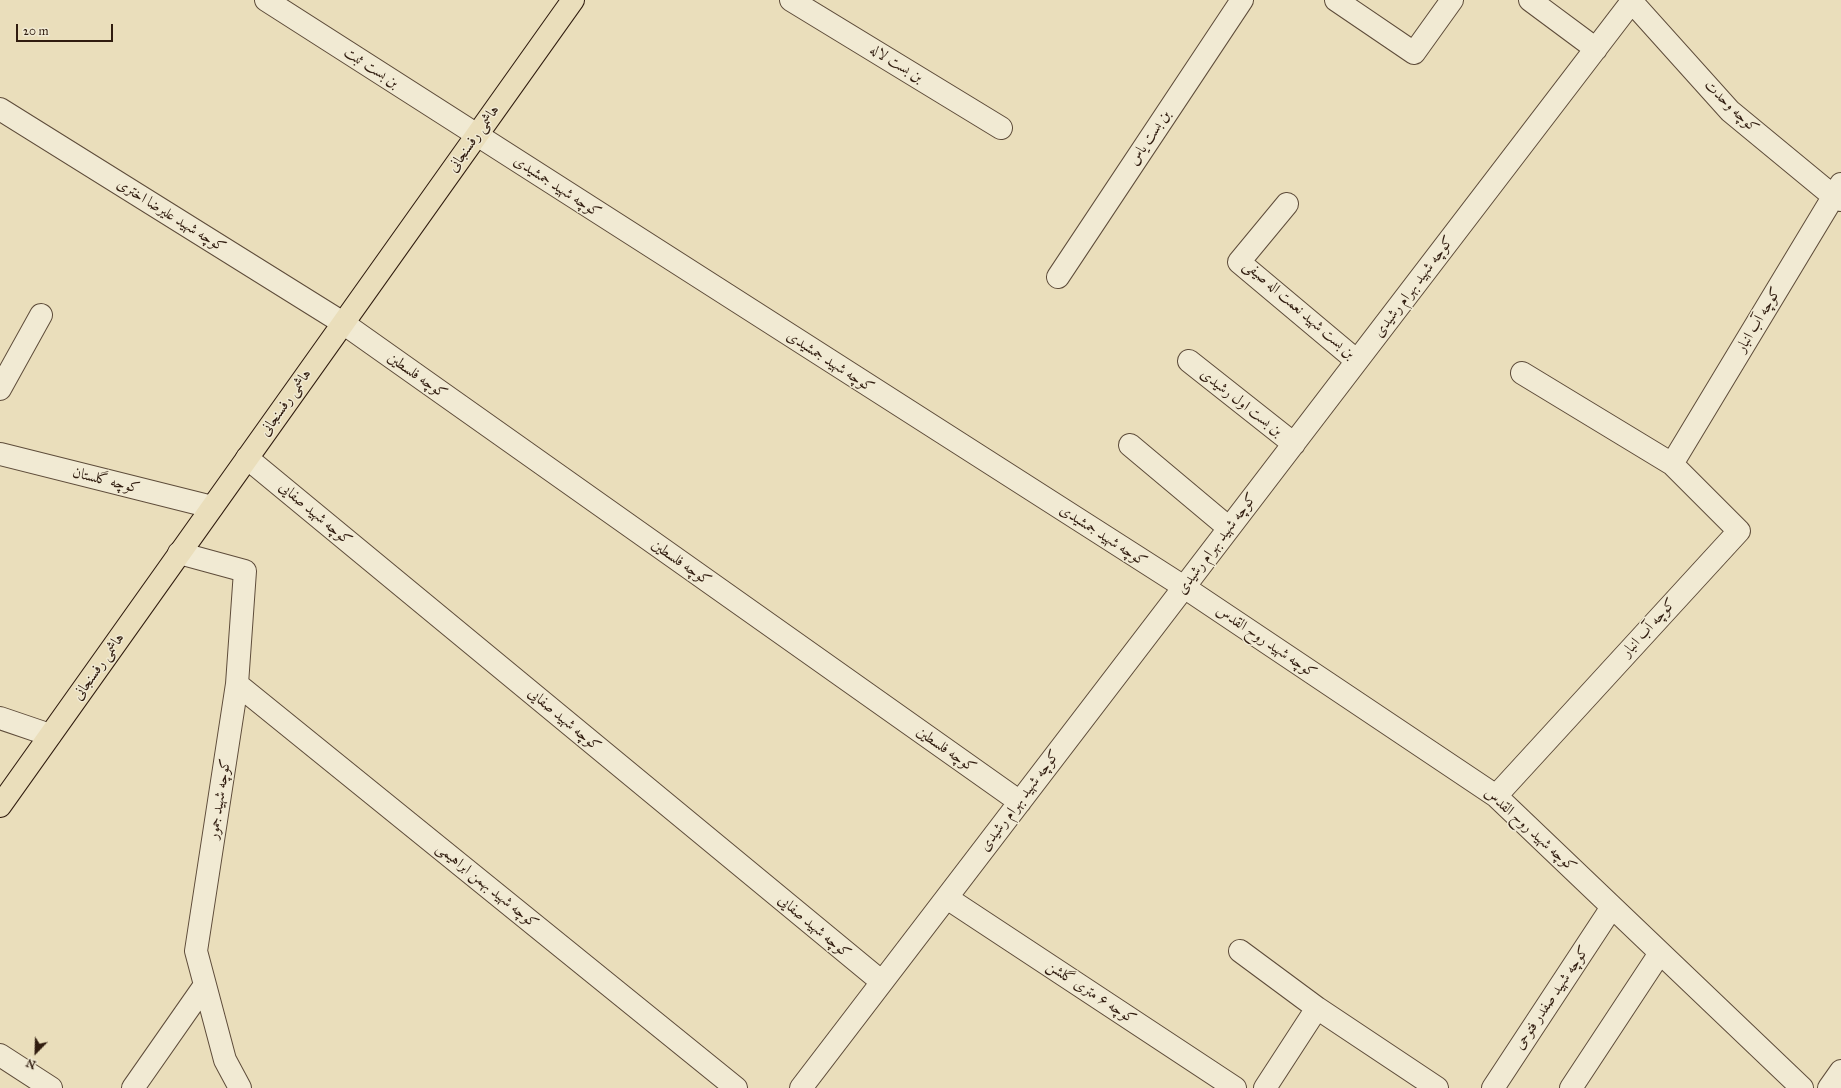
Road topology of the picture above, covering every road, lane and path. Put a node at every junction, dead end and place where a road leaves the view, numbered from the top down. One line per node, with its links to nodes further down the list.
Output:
1 (266, 0): 12 (street, بن بست ثبت)
2 (573, 0): 12 (main road, هاشمی رفسنجانی)
3 (791, 0): 11 (street, بن بست لاله)
4 (1242, 0): 15 (street, بن بست یاس)
5 (1336, 0): 6 (street)
6 (1452, 0)
7 (1530, 0): 9 (street)
8 (1633, 1): 9 (street, کوچه شهید بهرام رشیدی); 13 (street, کوچه وحدت)
9 (1596, 49): 19 (street, کوچه شهید بهرام رشیدی)
10 (0, 108): 17 (street, کوچه شهید علیرضا اختری)
11 (1001, 128)
12 (476, 136): 17 (main road, هاشمی رفسنجانی); 30 (street, کوچه شهید جمشیدی)
13 (1838, 193): 26 (street, کوچه آب انبار)
14 (1286, 204): 19 (street, بن بست شهید نعمت اله صیفی)
15 (1058, 277)
16 (41, 316): 21 (street)
17 (343, 323): 25 (main road, هاشمی رفسنجانی); 35 (street, کوچه فلسطین)
18 (1189, 361): 22 (street, بن بست اول رشیدی)
19 (1357, 361): 22 (street, کوچه شهید بهرام رشیدی)
20 (1522, 373): 26 (street, کوچه آب انبار)
21 (0, 389)
22 (1294, 444): 28 (street, کوچه شهید بهرام رشیدی)
23 (1130, 445): 28 (street)
24 (0, 454): 27 (street, کوچه گلستان)
25 (247, 458): 27 (main road, هاشمی رفسنجانی); 41 (street, کوچه شهید صفایی)
26 (1672, 464): 34 (street, کوچه آب انبار)
27 (212, 507): 29 (main road, هاشمی رفسنجانی)
28 (1229, 528): 30 (street, کوچه شهید بهرام رشیدی)
29 (179, 553): 31 (street, کوچه شهید جمور); 33 (main road, هاشمی رفسنجانی)
30 (1184, 587): 34 (street, کوچه شهید روح القدس); 35 (street, کوچه شهید بهرام رشیدی)
31 (237, 684): 42 (street, کوچه شهید جمور); 49 (street, کوچه شهید بهمن ابراهیمی)
32 (0, 718): 33 (street)
33 (50, 735): 36 (main road, هاشمی رفسنجانی)
34 (1496, 796): 38 (street, کوچه شهید روح القدس)
35 (1020, 802): 37 (street, کوچه شهید بهرام رشیدی)
36 (0, 806)
37 (947, 898): 41 (street, کوچه شهید بهرام رشیدی); 51 (street, کوچه ۶ متری گلشن)
38 (1612, 907): 40 (street, کوچه شهید روح القدس); 54 (street, کوچه شهید صفدر فتوحی)
39 (1240, 951): 43 (street)
40 (1660, 953): 55 (street); 56 (street, کوچه شهید روح القدس)
41 (882, 982): 50 (street, کوچه شهید بهرام رشیدی)
42 (205, 985): 47 (street); 48 (street, کوچه شهید جمور)
43 (1317, 1008): 52 (street); 53 (street)
44 (0, 1055): 46 (street)
45 (1841, 1072): 57 (street)
46 (51, 1088)
47 (133, 1088)
48 (240, 1088)
49 (736, 1088)
50 (801, 1088)
51 (1235, 1088)
52 (1264, 1088)
53 (1437, 1088)
54 (1493, 1088)
55 (1571, 1088)
56 (1802, 1088)
57 (1829, 1088)

